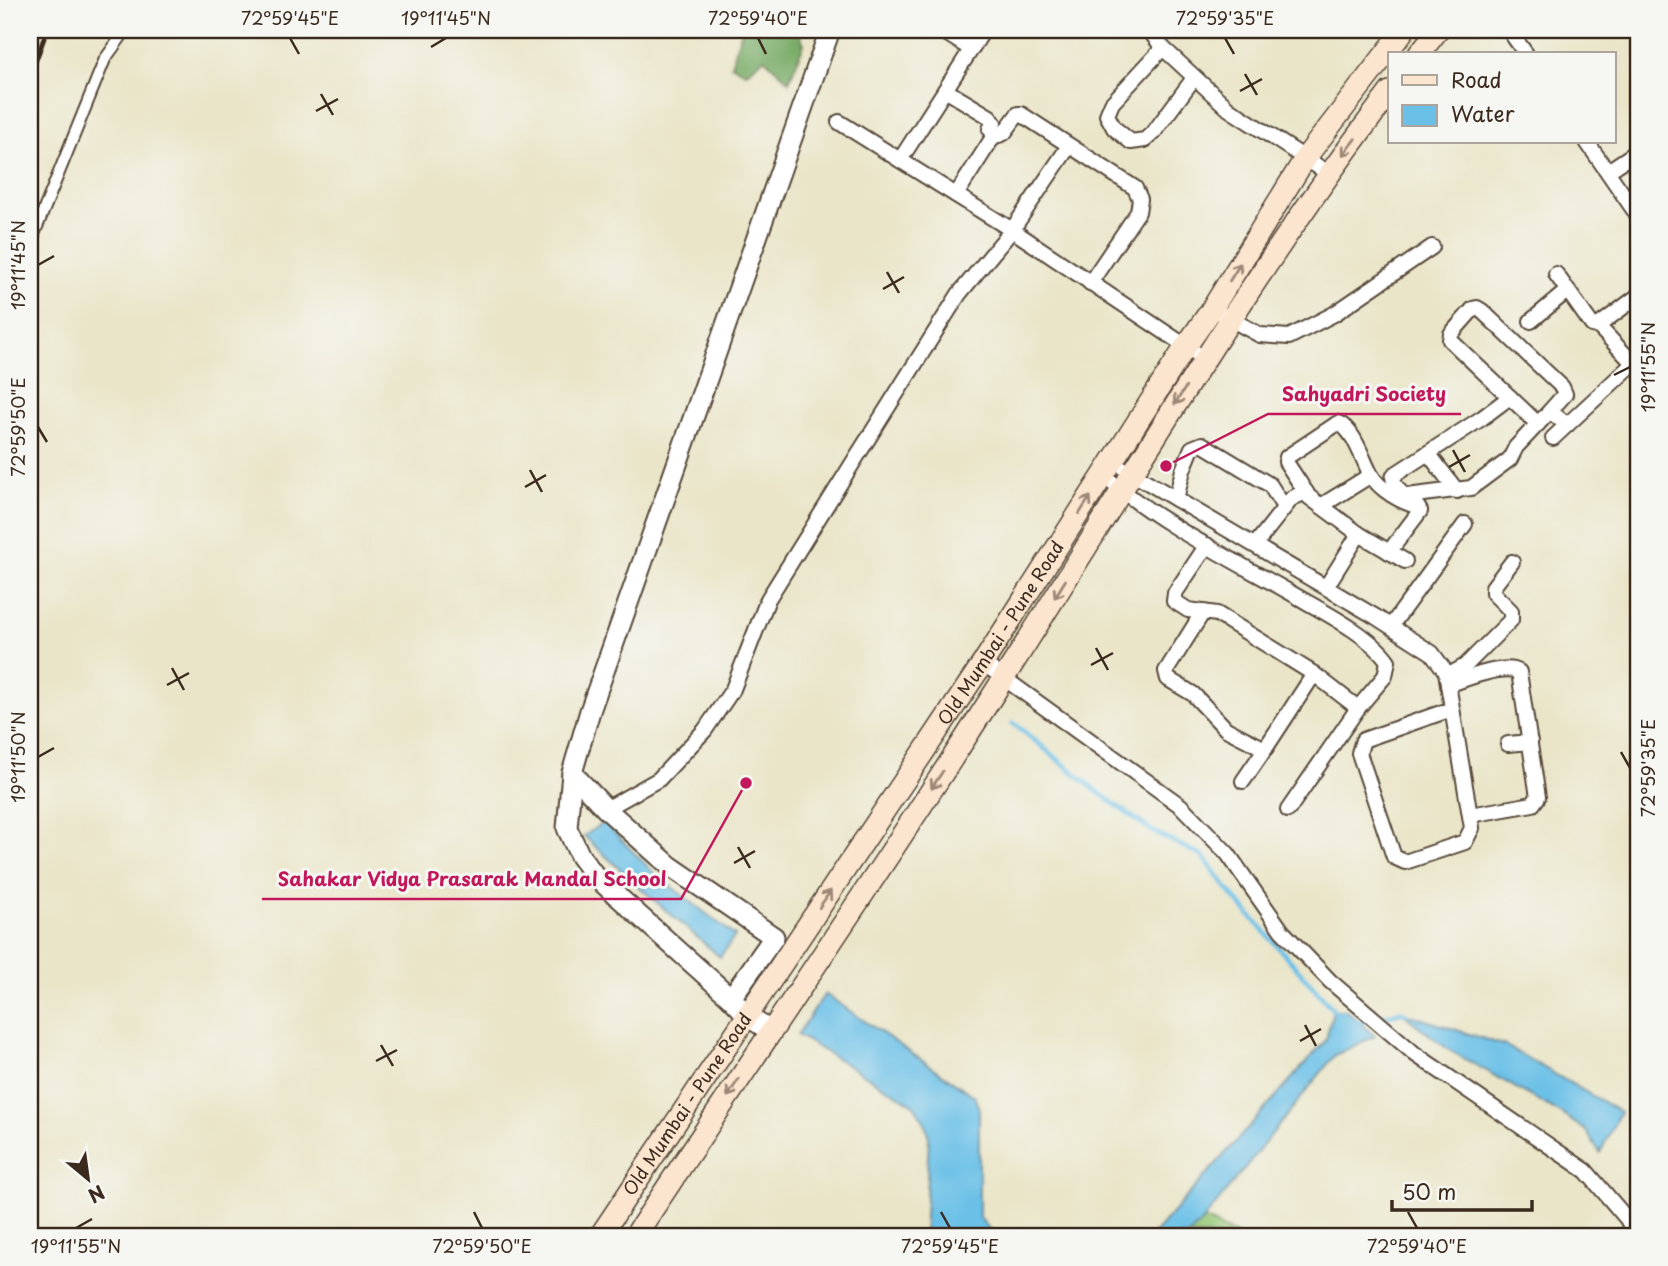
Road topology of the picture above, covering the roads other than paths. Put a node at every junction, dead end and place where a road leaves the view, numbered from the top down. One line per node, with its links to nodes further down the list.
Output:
1 (126, 30): 30 (street)
2 (830, 30): 75 (street)
3 (941, 30): 10 (street)
4 (1149, 30): 9 (street)
5 (1404, 30): 13 (main road, Old Mumbai - Pune Road)
6 (1438, 30): 11 (main road)
7 (1509, 30): 12 (street)
8 (983, 31): 10 (street)
9 (1163, 48): 14 (street); 14 (street)
10 (971, 49): 16 (street)
11 (1421, 52)
12 (1525, 52)
13 (1371, 72): 15 (main road); 23 (main road, Old Mumbai - Pune Road)
14 (1194, 78): 23 (street)
15 (1388, 84)
16 (945, 90): 19 (street); 24 (street)
17 (1388, 95): 26 (main road, Old Mumbai - Pune Road, one-way to 26)
18 (839, 122): 24 (street)
19 (995, 134): 21 (street); 27 (street)
20 (1588, 144): 25 (street)
21 (1069, 146): 29 (street); 33 (street)
22 (1638, 151): 25 (street)
23 (1306, 157): 26 (street); 36 (main road, Old Mumbai - Pune Road, one-way to 23)
24 (900, 160): 27 (street)
25 (1608, 172): 28 (street)
26 (1328, 173): 36 (main road, Old Mumbai - Pune Road)
27 (956, 195): 29 (street)
28 (1638, 216)
29 (1012, 230): 33 (street); 77 (street)
30 (30, 244)
31 (1432, 247): 36 (street)
32 (1556, 274): 34 (street)
33 (1090, 283): 39 (street)
34 (1568, 290): 37 (street); 38 (street)
35 (1638, 296): 38 (street)
36 (1221, 314): 39 (main road, Old Mumbai - Pune Road); 40 (main road, Old Mumbai - Pune Road)
37 (1531, 321)
38 (1598, 326): 41 (street)
39 (1185, 346): 40 (street); 48 (main road, Old Mumbai - Pune Road)
40 (1205, 359): 50 (main road, Old Mumbai - Pune Road, one-way to 50)
41 (1635, 361): 45 (street)
42 (1510, 397): 43 (street); 44 (street); 47 (street)
43 (1550, 411): 44 (street); 45 (street)
44 (1538, 424): 51 (street)
45 (1567, 425): 46 (street)
46 (1553, 438)
47 (1428, 453): 51 (street); 51 (street)
48 (1108, 469): 50 (street); 50 (street); 66 (main road, Old Mumbai - Pune Road, one-way to 48)
49 (1371, 475): 52 (street); 54 (street); 60 (street)
50 (1127, 483): 53 (street); 58 (street); 68 (main road, Old Mumbai - Pune Road, one-way to 68)
51 (1457, 491)
52 (1306, 492): 54 (street); 55 (street)
53 (1176, 499): 55 (street); 59 (street)
54 (1321, 506): 57 (street)
55 (1284, 507): 59 (street)
56 (1465, 524): 62 (street)
57 (1359, 534): 60 (street); 63 (street)
58 (1208, 545): 64 (street); 70 (street)
59 (1255, 545): 63 (street)
60 (1390, 552): 62 (street)
61 (1512, 562): 69 (street)
62 (1427, 576): 65 (street)
63 (1326, 587): 65 (street)
64 (1203, 612): 67 (street); 74 (street)
65 (1391, 626): 69 (street)
66 (983, 663): 68 (street); 80 (main road, Old Mumbai - Pune Road, one-way to 66)
67 (1314, 674): 70 (street); 74 (street)
68 (1004, 678): 84 (main road, Old Mumbai - Pune Road, one-way to 84); 87 (street)
69 (1448, 680): 71 (street); 72 (street)
70 (1358, 708): 78 (street)
71 (1452, 709): 79 (street); 79 (street)
72 (1530, 742): 73 (street); 79 (street)
73 (1508, 744)
74 (1265, 749): 76 (street)
75 (572, 773): 77 (street); 82 (street)
76 (1243, 781)
77 (606, 809): 81 (street)
78 (1288, 810)
79 (1470, 815)
80 (806, 929): 81 (street); 83 (main road, Old Mumbai - Pune Road)
81 (774, 937): 82 (street)
82 (731, 998): 83 (street)
83 (749, 1017): 84 (street); 85 (main road, Old Mumbai - Pune Road)
84 (770, 1031): 86 (main road, Old Mumbai - Pune Road, one-way to 86)
85 (600, 1236)
86 (635, 1236)
87 (1636, 1236)

